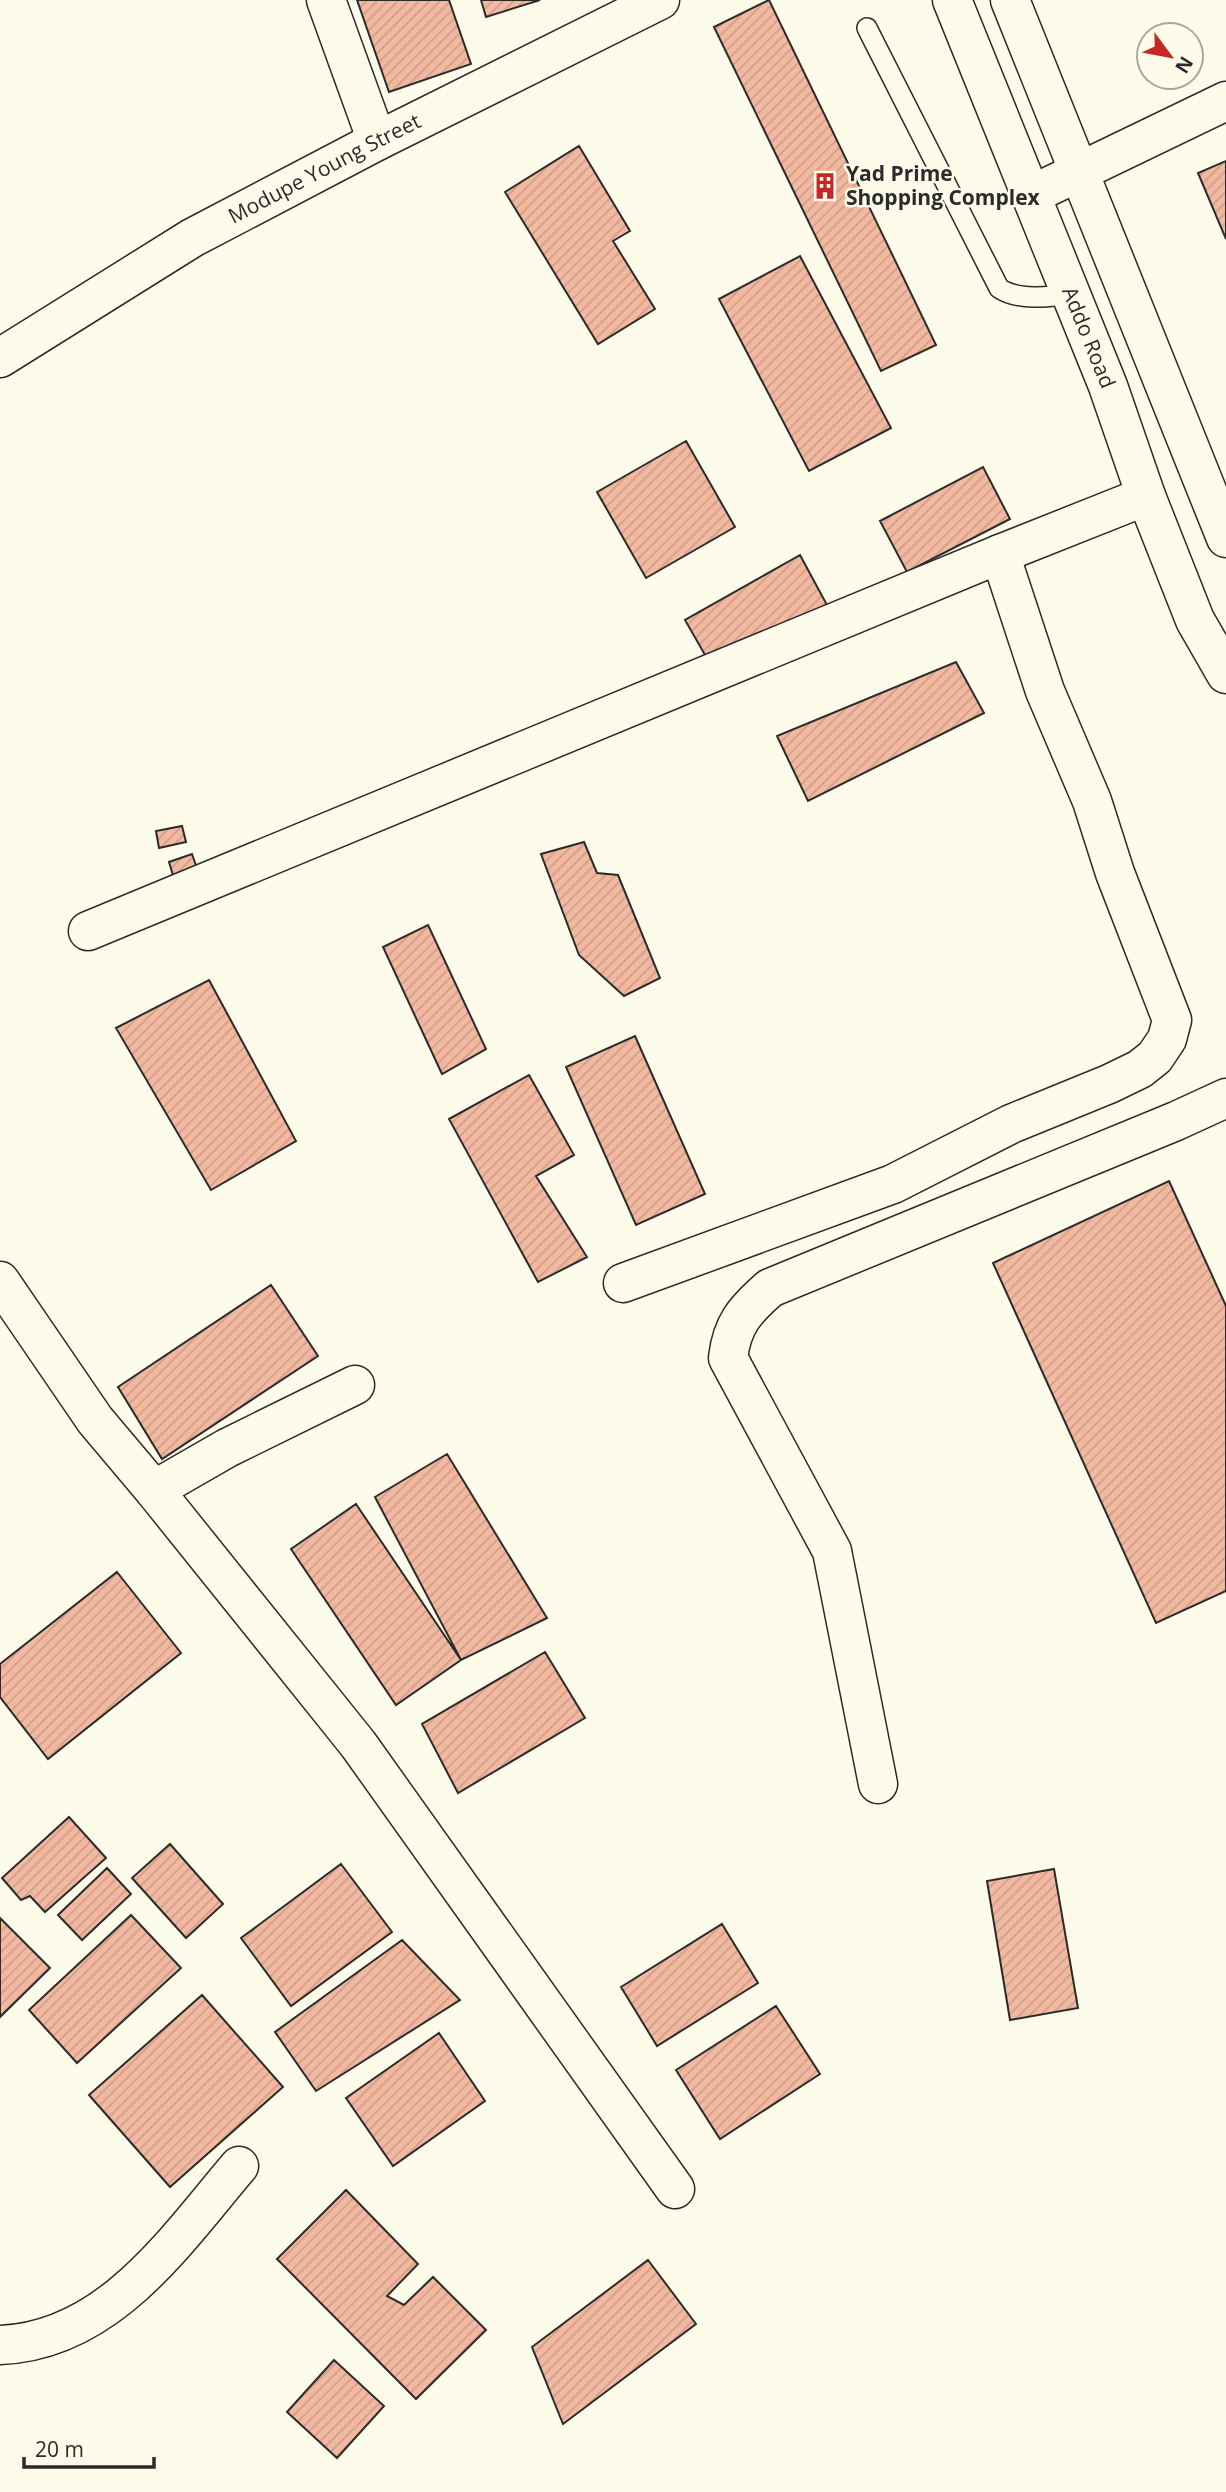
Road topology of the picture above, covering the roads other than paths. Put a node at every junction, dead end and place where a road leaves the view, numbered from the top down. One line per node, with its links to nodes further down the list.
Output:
1 (326, 0): 7 (street)
2 (660, 0): 7 (street, Modupe Young Street)
3 (952, 0): 9 (street, Addo Road)
4 (1010, 0): 8 (street)
5 (867, 28): 10 (lane)
6 (1226, 101): 8 (street)
7 (377, 141): 11 (street, Modupe Young Street)
8 (1080, 173): 9 (street); 13 (street)
9 (1031, 195): 10 (street, Addo Road)
10 (1071, 294): 12 (street, Addo Road)
11 (0, 358)
12 (1146, 496): 14 (street); 15 (street, Addo Road)
13 (1226, 538)
14 (1000, 554): 16 (street); 19 (street)
15 (1226, 674)
16 (88, 931)
17 (1226, 1098): 22 (street)
18 (0, 1281): 21 (street)
19 (623, 1283)
20 (355, 1385): 21 (street)
21 (154, 1490): 24 (street)
22 (877, 1784)
23 (239, 2166): 25 (street)
24 (675, 2189)
25 (0, 2345)

